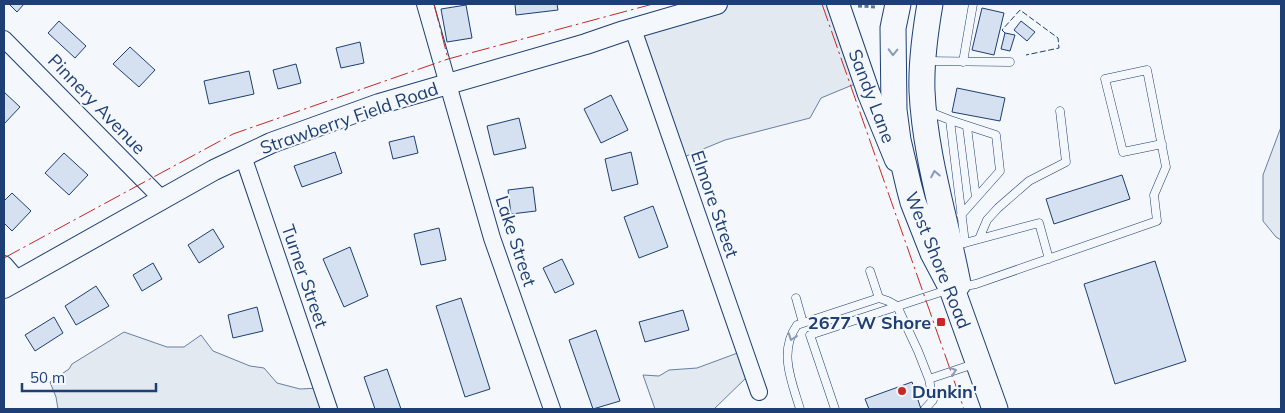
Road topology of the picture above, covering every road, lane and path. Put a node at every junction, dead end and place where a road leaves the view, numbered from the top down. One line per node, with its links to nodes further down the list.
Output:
1 (425, 4): 12 (street, Lake Street)
2 (717, 4): 7 (street, Strawberry Field Road)
3 (930, 4): 9 (main road, West Shore Road)
4 (973, 4): 10 (lane)
5 (847, 5): 6 (path); 19 (main road, Sandy Lane)
6 (888, 5): 19 (main road, West Shore Road, one-way to 19)
7 (633, 29): 12 (street, Strawberry Field Road); 36 (street, Elmore Street)
8 (4, 39): 20 (street, Pinnery Avenue)
9 (923, 61): 10 (lane); 13 (main road, West Shore Road)
10 (963, 62): 11 (lane)
11 (1010, 62)
12 (449, 83): 18 (street, Strawberry Field Road); 38 (street, Lake Street)
13 (925, 110): 15 (lane); 22 (main road, West Shore Road, one-way to 13)
14 (1060, 112): 23 (lane)
15 (950, 120): 16 (lane); 22 (lane)
16 (967, 127): 21 (lane); 21 (lane)
17 (1162, 144): 17 (lane); 25 (lane)
18 (243, 156): 20 (street, Strawberry Field Road); 37 (street, Turner Street)
19 (909, 187): 29 (main road, West Shore Road)
20 (161, 198): 28 (street, Strawberry Field Road)
21 (976, 198): 22 (lane)
22 (952, 218): 24 (main road, West Shore Road)
23 (979, 239): 24 (lane); 25 (lane)
24 (958, 245): 29 (main road, West Shore Road)
25 (1049, 259): 29 (lane)
26 (4, 264): 28 (street)
27 (870, 271): 31 (lane)
28 (11, 284)
29 (955, 288): 32 (lane); 34 (main road, West Shore Road)
30 (796, 298): 33 (lane)
31 (879, 298): 32 (lane); 33 (lane)
32 (896, 306): 35 (lane); 40 (lane)
33 (803, 323): 39 (lane, one-way to 39)
34 (978, 363): 35 (lane, one-way to 34); 42 (main road, West Shore Road)
35 (929, 379): 41 (lane)
36 (759, 392)
37 (330, 409)
38 (552, 409)
39 (800, 409)
40 (835, 409)
41 (925, 409)
42 (995, 409)

